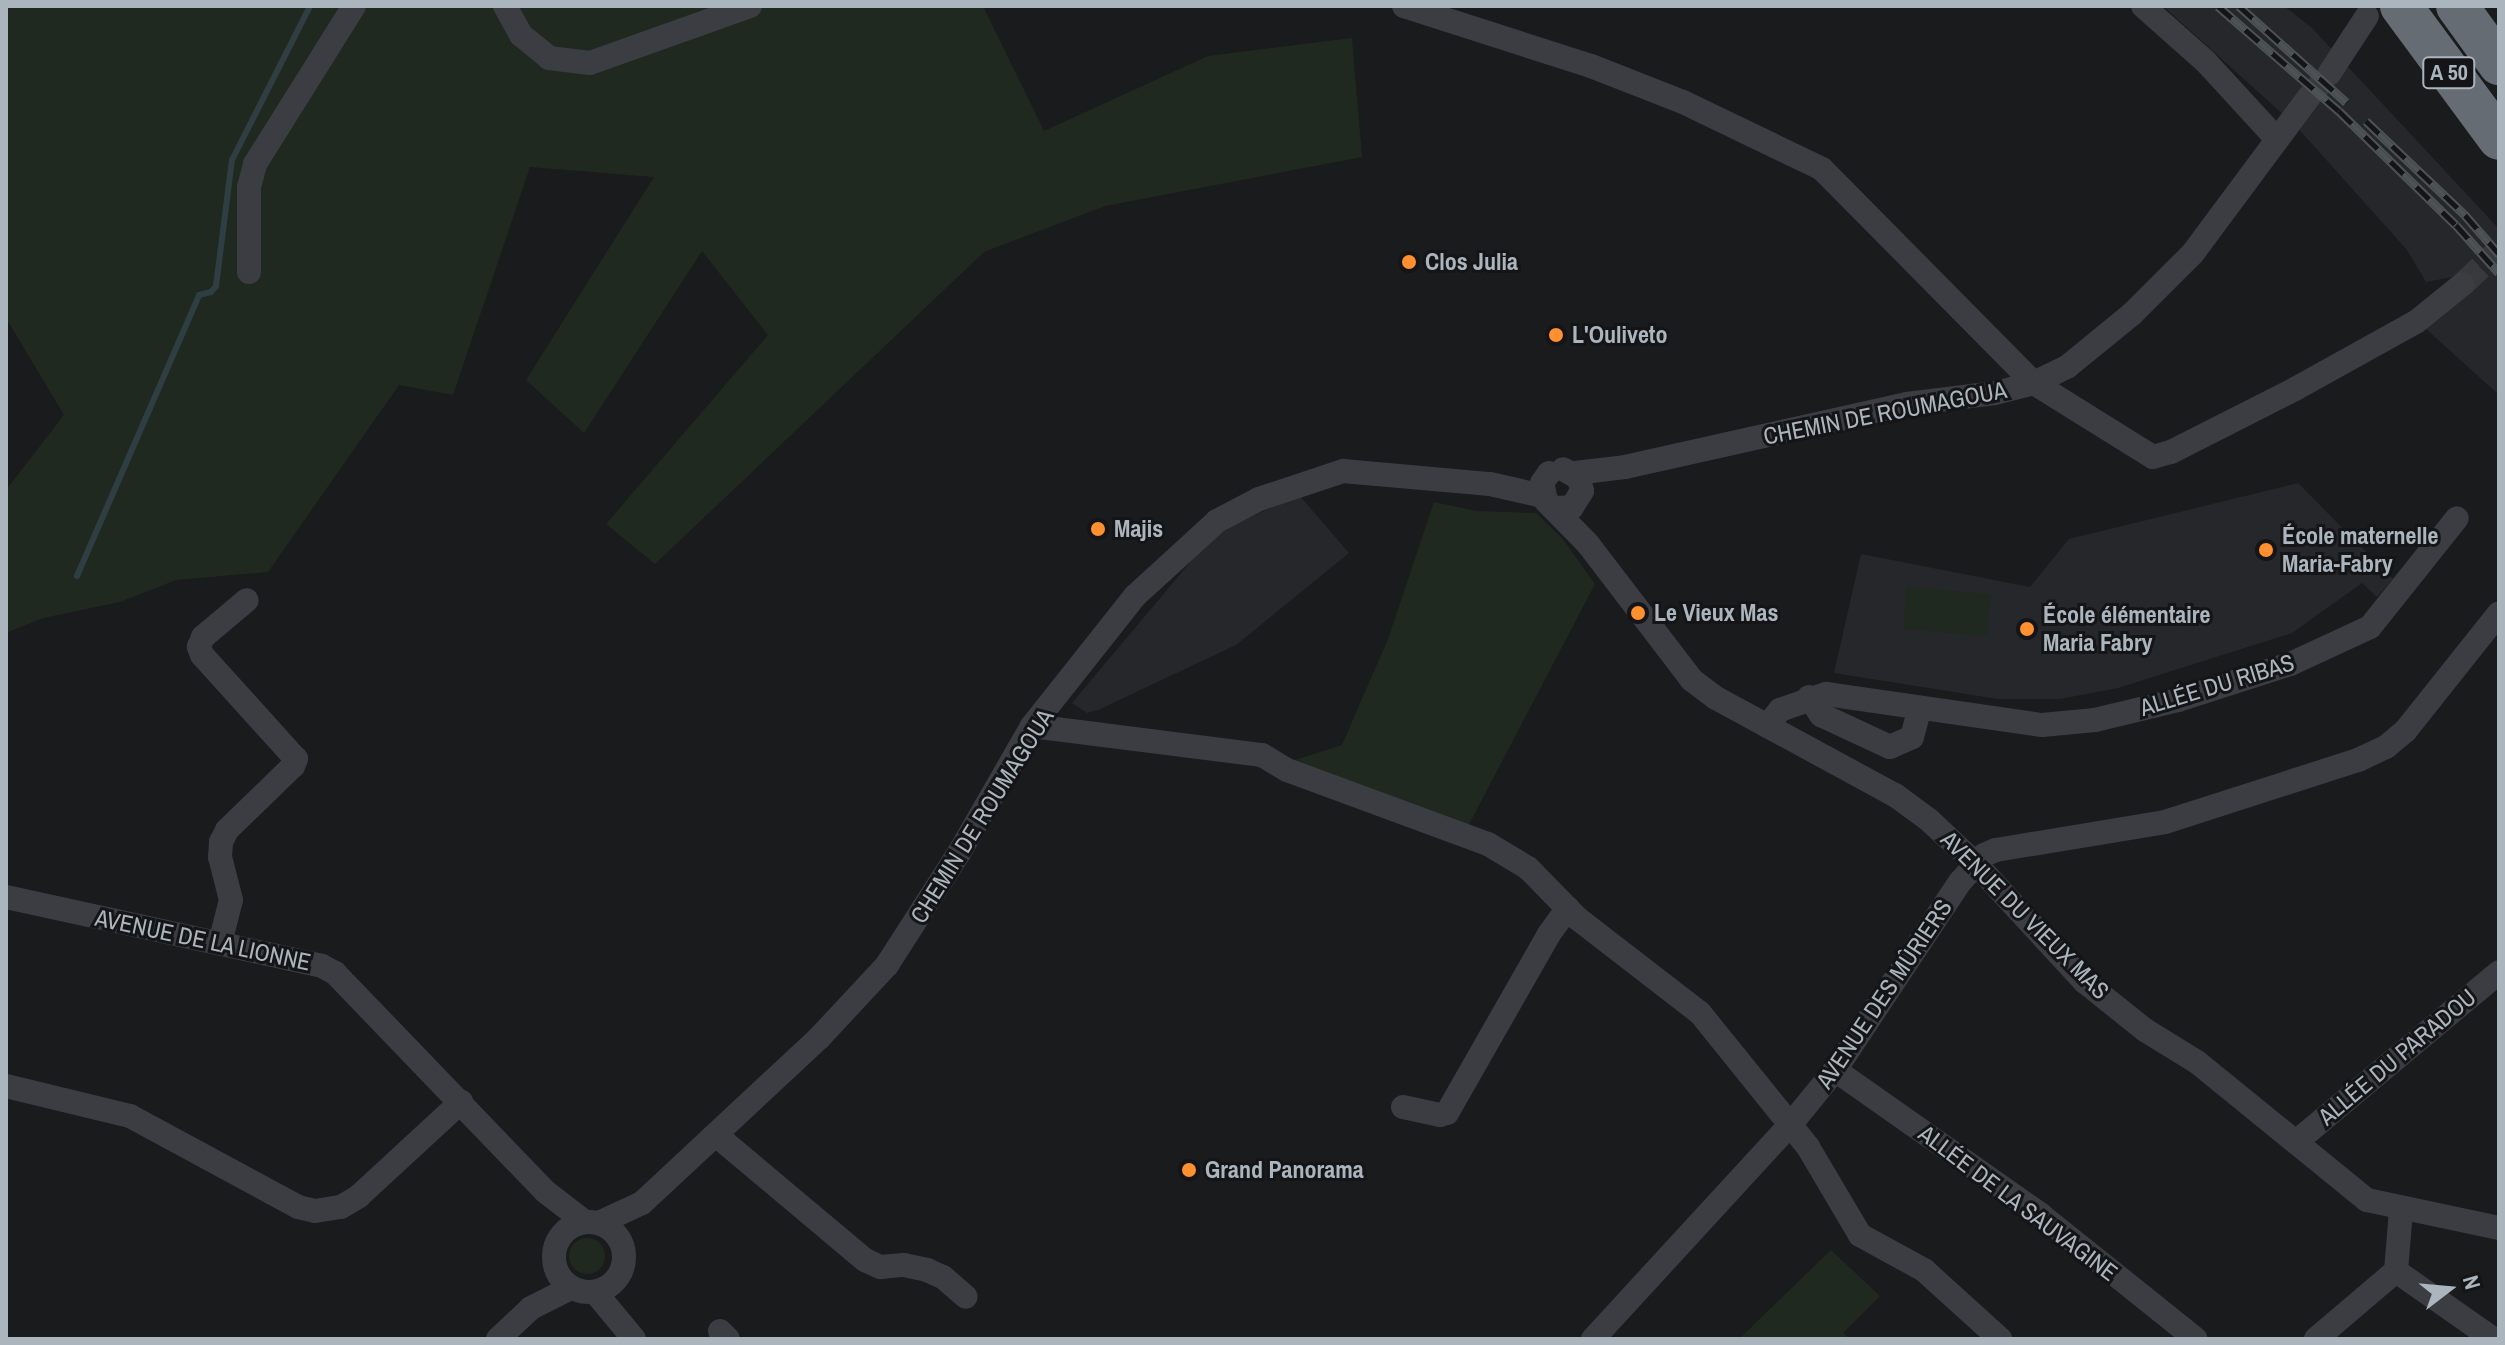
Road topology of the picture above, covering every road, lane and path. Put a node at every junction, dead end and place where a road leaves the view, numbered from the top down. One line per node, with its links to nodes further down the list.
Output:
1 (354, 6): 13 (street)
2 (505, 6): 3 (street)
3 (750, 6)
4 (1404, 6): 15 (street)
5 (2143, 6): 11 (street)
6 (2457, 6): 8 (highway, A 50)
7 (2384, 11): 9 (street); 12 (highway, A 50)
8 (2499, 64)
9 (2329, 74)
10 (2308, 98): 11 (street)
11 (2276, 138): 15 (street)
12 (2499, 139)
13 (249, 272)
14 (2463, 284): 15 (street, CHEMIN DE ROUMAGOUA)
15 (2034, 383): 16 (street, CHEMIN DE ROUMAGOUA)
16 (1579, 487): 17 (street, CHEMIN DE ROUMAGOUA); 17 (street); 19 (street, AVENUE DU VIEUX MAS)
17 (1549, 492): 19 (street, AVENUE DU VIEUX MAS); 24 (street, CHEMIN DE ROUMAGOUA)
18 (2457, 518): 23 (street, ALLÉE DU RIBAS)
19 (1588, 544): 25 (street, AVENUE DU VIEUX MAS)
20 (247, 600): 29 (street)
21 (2499, 613): 26 (street)
22 (1809, 697): 23 (street, ALLÉE DU RIBAS); 23 (street); 25 (street)
23 (1920, 708)
24 (1032, 726): 28 (street); 36 (street, CHEMIN DE ROUMAGOUA)
25 (1767, 726): 26 (street, AVENUE DU VIEUX MAS)
26 (1976, 864): 31 (street, AVENUE DES MÛRIERS); 37 (street, AVENUE DU VIEUX MAS)
27 (6, 897): 29 (street, AVENUE DE LA LIONNE)
28 (1568, 908): 34 (street); 35 (street)
29 (220, 943): 33 (street, AVENUE DE LA LIONNE)
30 (2499, 972): 37 (street, ALLÉE DU PARADOU)
31 (1835, 1070): 35 (street, AVENUE DES MÛRIERS); 54 (street, ALLÉE DE LA SAUVAGINE)
32 (6, 1086): 33 (street)
33 (461, 1102): 38 (street, AVENUE DE LA LIONNE)
34 (1403, 1107)
35 (1791, 1124): 52 (street, AVENUE DES MÛRIERS); 53 (street)
36 (716, 1135): 39 (street, CHEMIN DE ROUMAGOUA); 48 (street)
37 (2296, 1142): 40 (street, AVENUE DU VIEUX MAS)
38 (546, 1192): 41 (street, AVENUE DE LA LIONNE); 44 (street, AVENUE DE LA LIONNE)
39 (642, 1203): 41 (street, CHEMIN DE ROUMAGOUA); 43 (street, CHEMIN DE ROUMAGOUA)
40 (2401, 1210): 42 (street, AVENUE DU VIEUX MAS); 45 (street)
41 (592, 1223): 43 (street); 44 (street)
42 (2499, 1228)
43 (623, 1251): 46 (street)
44 (556, 1254): 47 (street); 49 (street)
45 (2396, 1271): 55 (street); 56 (street)
46 (617, 1278): 47 (street); 50 (street)
47 (583, 1290): 49 (street); 50 (street)
48 (966, 1297)
49 (531, 1308): 51 (street)
50 (630, 1332)
51 (498, 1339)
52 (1593, 1339)
53 (2000, 1339)
54 (2196, 1339)
55 (2316, 1339)
56 (2493, 1339)

